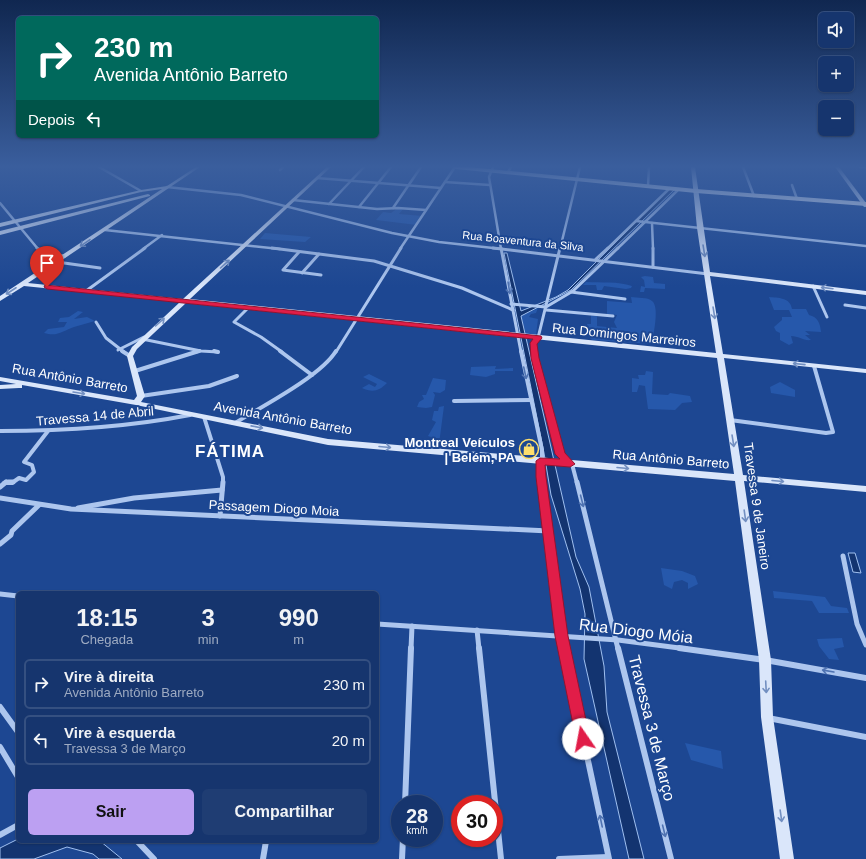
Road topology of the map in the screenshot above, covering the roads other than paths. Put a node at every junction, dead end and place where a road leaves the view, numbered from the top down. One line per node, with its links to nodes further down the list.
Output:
1 (4, 207): 16 (street)
2 (75, 207): 16 (main road)
3 (107, 207): 21 (main road)
4 (136, 207): 23 (main road)
5 (286, 207): 27 (main road)
6 (291, 207): 26 (street, Rua Boaventura da Silva)
7 (362, 207): 14 (street)
8 (428, 207): 15 (street)
9 (494, 207): 29 (street)
10 (571, 207): 32 (street)
11 (650, 207): 17 (street)
12 (660, 207): 18 (street)
13 (698, 207): 22 (main road, Travessa 9 de Janeiro)
14 (393, 208): 15 (street)
15 (426, 210): 26 (street)
16 (17, 221): 20 (main road); 21 (street)
17 (636, 221): 18 (street); 34 (street)
18 (644, 222): 19 (street); 35 (street)
19 (652, 223): 22 (street); 38 (street)
20 (0, 225)
21 (21, 227): 24 (main road); 33 (street)
22 (700, 228): 28 (street); 41 (main road, Travessa 9 de Janeiro, one-way to 41)
23 (105, 230): 25 (street); 33 (main road, one-way to 33)
24 (0, 233)
25 (162, 235): 27 (street); 45 (street)
26 (410, 237): 29 (street, Rua Boaventura da Silva); 37 (street)
27 (246, 246): 30 (street); 50 (main road, one-way to 27)
28 (866, 246)
29 (503, 249): 32 (street, Rua Boaventura da Silva); 51 (street, one-way to 51)
30 (300, 252): 31 (street); 40 (street)
31 (319, 254): 37 (street); 40 (street)
32 (558, 255): 34 (street, Rua Boaventura da Silva); 53 (street)
33 (65, 256): 36 (main road)
34 (596, 259): 35 (street, Rua Boaventura da Silva)
35 (605, 261): 38 (street); 46 (street)
36 (57, 262): 39 (street); 43 (main road)
37 (389, 266): 56 (street); 59 (street)
38 (653, 267): 41 (street)
39 (100, 268)
40 (302, 272): 42 (street)
41 (708, 274): 44 (main road); 68 (main road, Travessa 9 de Janeiro, one-way to 68)
42 (321, 275)
43 (22, 284): 45 (main road, Rua Domingos Marreiros); 48 (main road, one-way to 48)
44 (813, 286): 47 (main road, one-way to 44); 58 (street)
45 (86, 291): 50 (main road, Rua Domingos Marreiros)
46 (571, 292): 49 (street); 53 (street)
47 (866, 293)
48 (0, 299)
49 (625, 299)
50 (184, 301): 54 (main road, Rua Domingos Marreiros); 62 (main road, one-way to 50)
51 (513, 304): 53 (street); 56 (street)
52 (845, 305): 55 (street)
53 (546, 307): 57 (street); 63 (street)
54 (248, 308): 59 (main road, Rua Domingos Marreiros); 72 (street)
55 (866, 308)
56 (513, 310): 61 (street)
57 (614, 316)
58 (827, 317)
59 (356, 318): 61 (main road, Rua Domingos Marreiros); 72 (street)
60 (96, 322): 64 (street)
61 (517, 335): 63 (main road, Rua Domingos Marreiros); 78 (street, one-way to 78)
62 (143, 338): 64 (street); 65 (street); 67 (main road)
63 (537, 338): 68 (main road, Rua Domingos Marreiros); 87 (street, Travessa 3 de Março)
64 (118, 350): 67 (street)
65 (201, 351): 66 (street); 70 (street)
66 (218, 352)
67 (130, 356): 70 (main road)
68 (720, 356): 69 (main road, Rua Domingos Marreiros, one-way to 68); 82 (main road, Travessa 9 de Janeiro)
69 (814, 366): 71 (main road, Rua Domingos Marreiros); 82 (street)
70 (135, 371): 77 (main road)
71 (866, 371)
72 (312, 375): 83 (street)
73 (237, 376): 77 (street)
74 (0, 379): 76 (main road, Rua Antônio Barreto)
75 (0, 387): 76 (main road)
76 (40, 387): 77 (main road, Rua Antônio Barreto, one-way to 77)
77 (139, 399): 80 (main road, Avenida Antônio Barreto)
78 (531, 400): 79 (street); 86 (street)
79 (454, 402)
80 (191, 414): 81 (main road, Avenida Antônio Barreto); 85 (street, Travessa 14 de Abril)
81 (204, 417): 83 (main road, Avenida Antônio Barreto); 91 (street)
82 (730, 420): 88 (main road, Travessa 9 de Janeiro, one-way to 88)
83 (235, 423): 86 (main road, Avenida Antônio Barreto, one-way to 86)
84 (0, 431): 85 (street, Travessa 14 de Abril)
85 (48, 431): 89 (street)
86 (542, 461): 87 (main road, Avenida Antônio Barreto); 96 (street)
87 (571, 464): 88 (main road, Rua Antônio Barreto, one-way to 88); 105 (street, Travessa 3 de Março, one-way to 105)
88 (739, 478): 90 (main road, Rua Antônio Barreto, one-way to 90); 107 (main road, Travessa 9 de Janeiro, one-way to 107)
89 (0, 487)
90 (866, 489)
91 (222, 490): 94 (street); 95 (street)
92 (0, 498): 93 (street, Passagem Diogo Moia)
93 (39, 505): 94 (street, Passagem Diogo Moia); 97 (street)
94 (71, 509): 95 (street, Passagem Diogo Moia)
95 (220, 516): 96 (street, Passagem Diogo Moia)
96 (549, 531): 104 (street)
97 (0, 544)
98 (843, 556): 106 (street)
99 (0, 594): 100 (street)
100 (16, 596)
101 (379, 624): 102 (street, Rua Diogo Móia)
102 (412, 626): 103 (street, Rua Diogo Móia); 115 (street)
103 (477, 630): 104 (street, Rua Diogo Móia); 126 (street)
104 (562, 636): 105 (street, Rua Diogo Móia); 122 (street, one-way to 104)
105 (615, 640): 107 (street, Rua Diogo Móia); 128 (street, Travessa 3 de Março, one-way to 128)
106 (866, 645)
107 (764, 660): 108 (street, Rua Diogo Móia, one-way to 107); 110 (main road, Travessa 9 de Janeiro, one-way to 110)
108 (866, 678)
109 (0, 707): 111 (street)
110 (767, 717): 112 (street); 121 (main road, Travessa 9 de Janeiro, one-way to 121)
111 (16, 729)
112 (866, 737)
113 (0, 748): 114 (street)
114 (16, 772)
115 (405, 795)
116 (16, 826): 117 (street)
117 (0, 835)
118 (139, 843): 123 (street)
119 (266, 843): 124 (street)
120 (403, 847): 125 (street)
121 (787, 856)
122 (609, 858): 127 (street)
123 (154, 859)
124 (263, 859)
125 (402, 859)
126 (501, 859)
127 (559, 859)
128 (671, 859)

